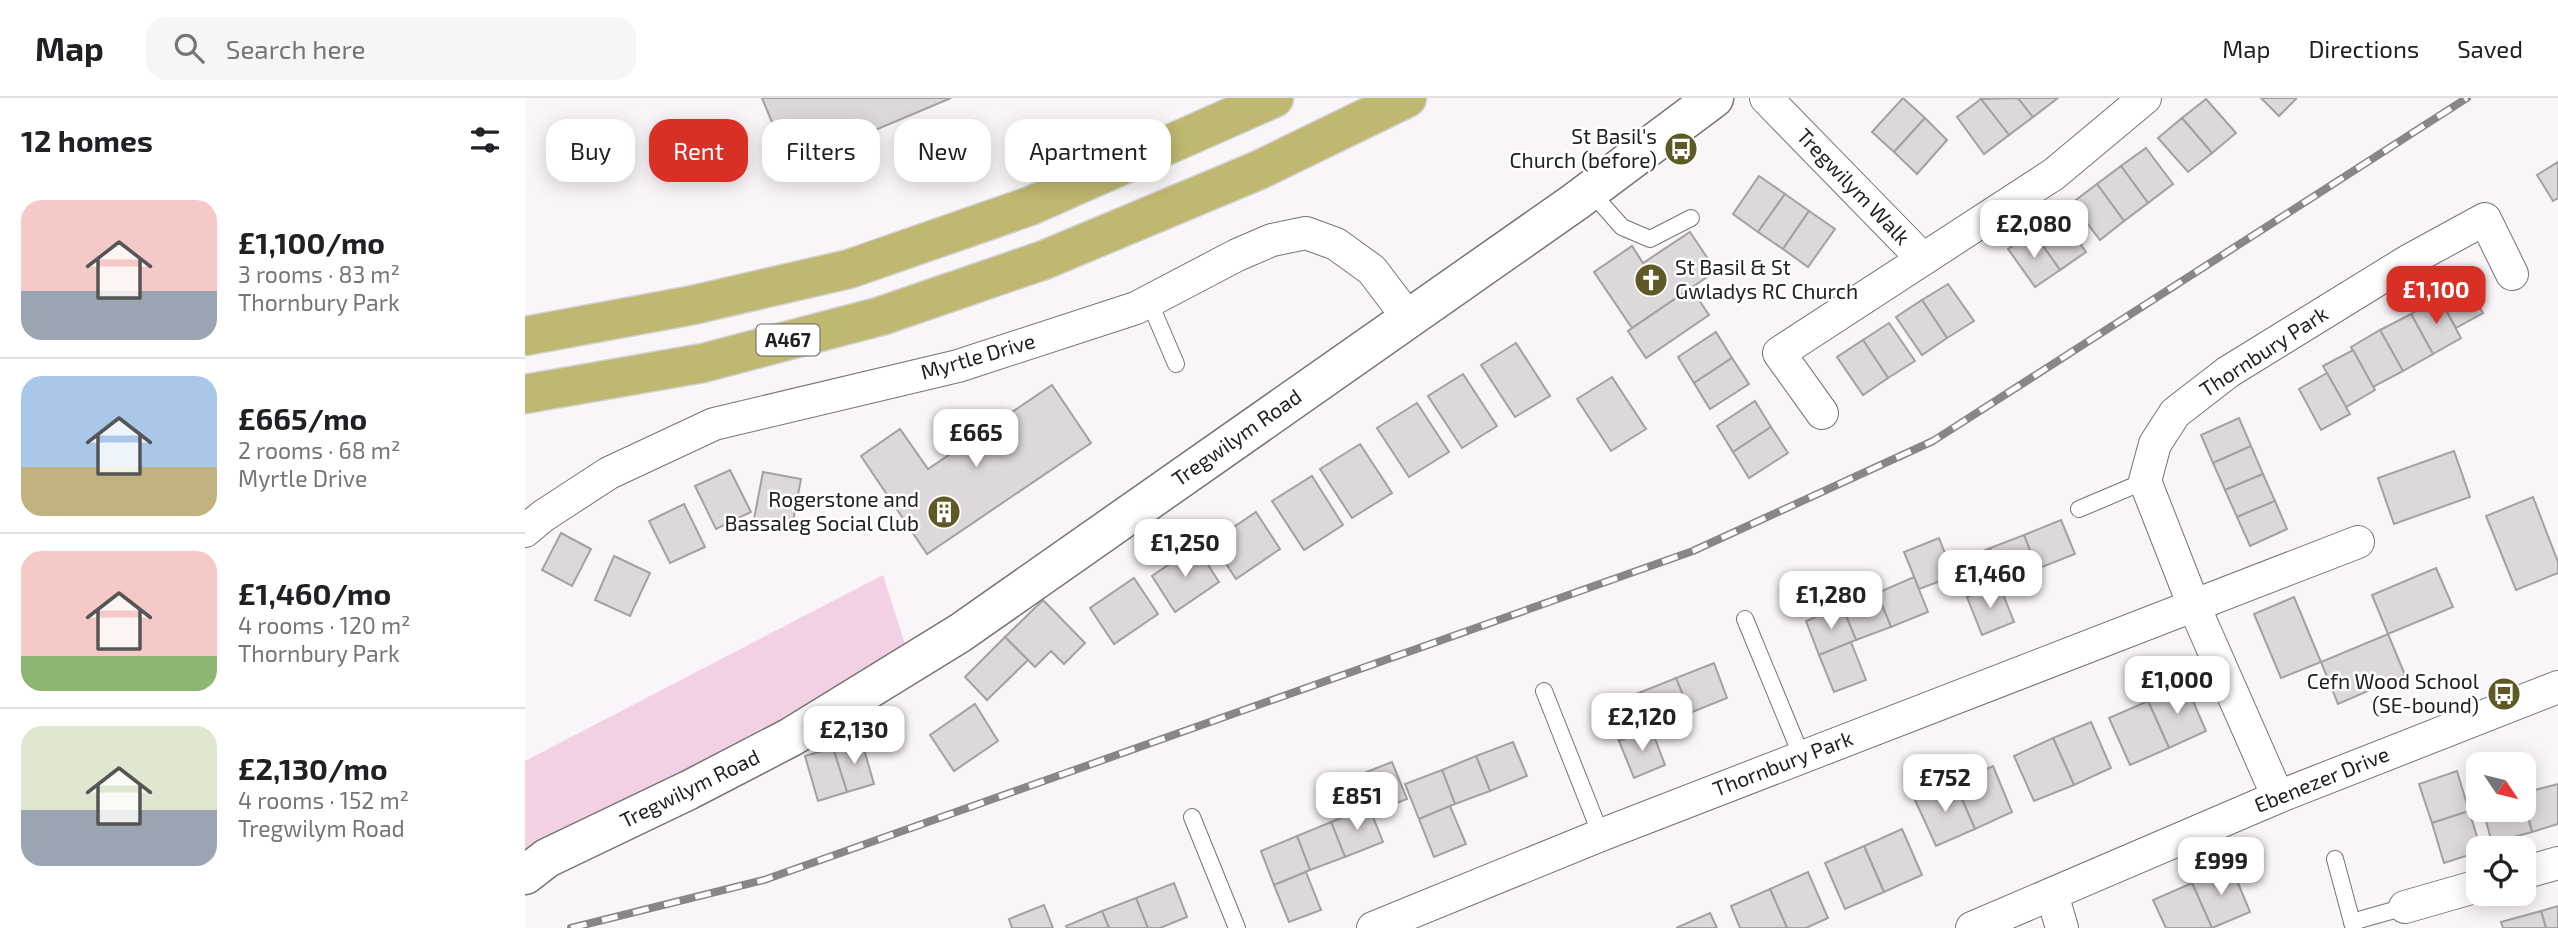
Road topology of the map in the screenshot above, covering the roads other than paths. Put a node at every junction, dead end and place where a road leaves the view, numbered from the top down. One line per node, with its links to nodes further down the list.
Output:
1 (1274, 98): 12 (main road)
2 (1407, 98): 14 (main road, A467)
3 (1714, 98): 6 (street, Tregwilym Road)
4 (1766, 98): 8 (street, Tregwilym Walk)
5 (2145, 98): 8 (street, Tregwilym Walk)
6 (1590, 191): 7 (lane); 11 (street, Tregwilym Road)
7 (1691, 218)
8 (1923, 259): 15 (street)
9 (2512, 274): 16 (street, Thornbury Park)
10 (1149, 301): 11 (street, Myrtle Drive); 13 (lane); 18 (street, Myrtle Drive)
11 (1409, 319): 31 (street, Tregwilym Road)
12 (525, 337)
13 (1176, 364)
14 (525, 394)
15 (1822, 413)
16 (2145, 481): 17 (lane); 20 (street)
17 (2078, 509)
18 (525, 531)
19 (2358, 542): 20 (street, Thornbury Park)
20 (2195, 606): 24 (street, Thornbury Park); 25 (street)
21 (1745, 619): 24 (lane)
22 (2558, 687): 25 (street, Ebenezer Drive)
23 (1544, 691): 27 (lane)
24 (1802, 757): 27 (street, Thornbury Park)
25 (2278, 797): 33 (street, Ebenezer Drive)
26 (1192, 817): 36 (lane)
27 (1601, 835): 37 (street, Thornbury Park)
28 (2335, 859): 35 (lane)
29 (2558, 863): 30 (street)
30 (2536, 869)
31 (525, 875)
32 (2466, 889): 34 (street)
33 (2052, 894): 38 (street, Ebenezer Drive); 39 (street)
34 (2405, 907): 35 (lane)
35 (2353, 925)
36 (1237, 928)
37 (1373, 928)
38 (1972, 928)
39 (2062, 928)

